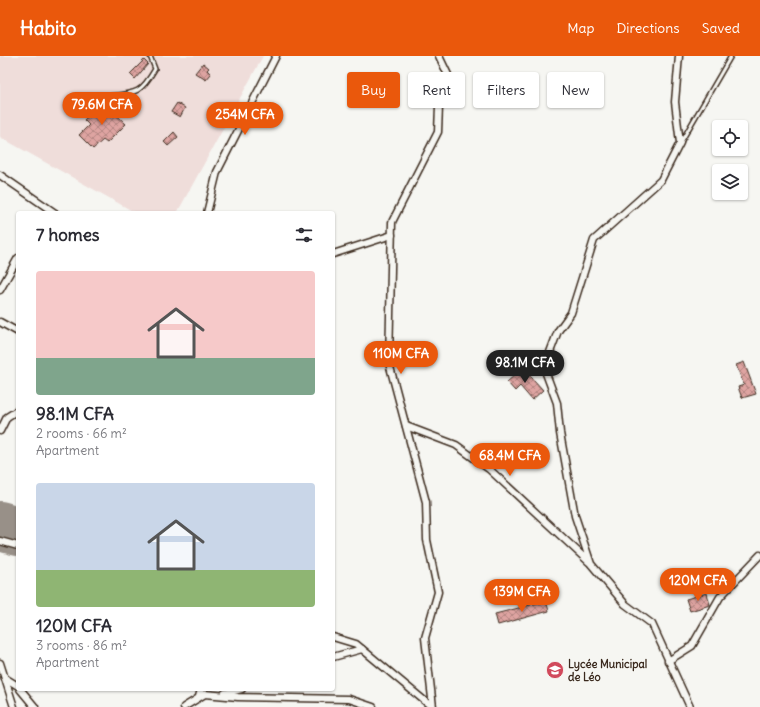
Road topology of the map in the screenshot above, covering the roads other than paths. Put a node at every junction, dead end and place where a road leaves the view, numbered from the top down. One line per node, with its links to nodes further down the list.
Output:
1 (150, 56): 6 (lane)
2 (276, 56): 12 (street)
3 (439, 56): 13 (street)
4 (680, 56): 7 (street)
5 (731, 56): 7 (lane)
6 (110, 96)
7 (680, 143): 25 (street)
8 (0, 175): 9 (street)
9 (46, 207): 10 (street); 11 (street)
10 (44, 211)
11 (52, 211)
12 (207, 211)
13 (392, 235): 14 (street); 20 (street)
14 (335, 253)
15 (16, 262): 16 (street)
16 (0, 290)
17 (0, 322): 18 (street)
18 (16, 331)
19 (16, 411): 21 (street)
20 (406, 426): 25 (street); 42 (street)
21 (0, 431)
22 (0, 541): 23 (street)
23 (16, 545)
24 (760, 555): 29 (street)
25 (591, 564): 29 (street)
26 (335, 638): 27 (street)
27 (362, 649): 28 (street); 42 (street)
28 (335, 656)
29 (668, 662): 43 (street)
30 (0, 663): 31 (street)
31 (5, 678): 32 (street); 38 (street)
32 (16, 685)
33 (22, 691): 39 (street)
34 (200, 691): 37 (street)
35 (234, 691): 36 (street)
36 (217, 695): 37 (street); 41 (street)
37 (199, 697): 40 (street)
38 (14, 707)
39 (35, 707)
40 (184, 707)
41 (373, 707)
42 (432, 707)
43 (690, 707)

